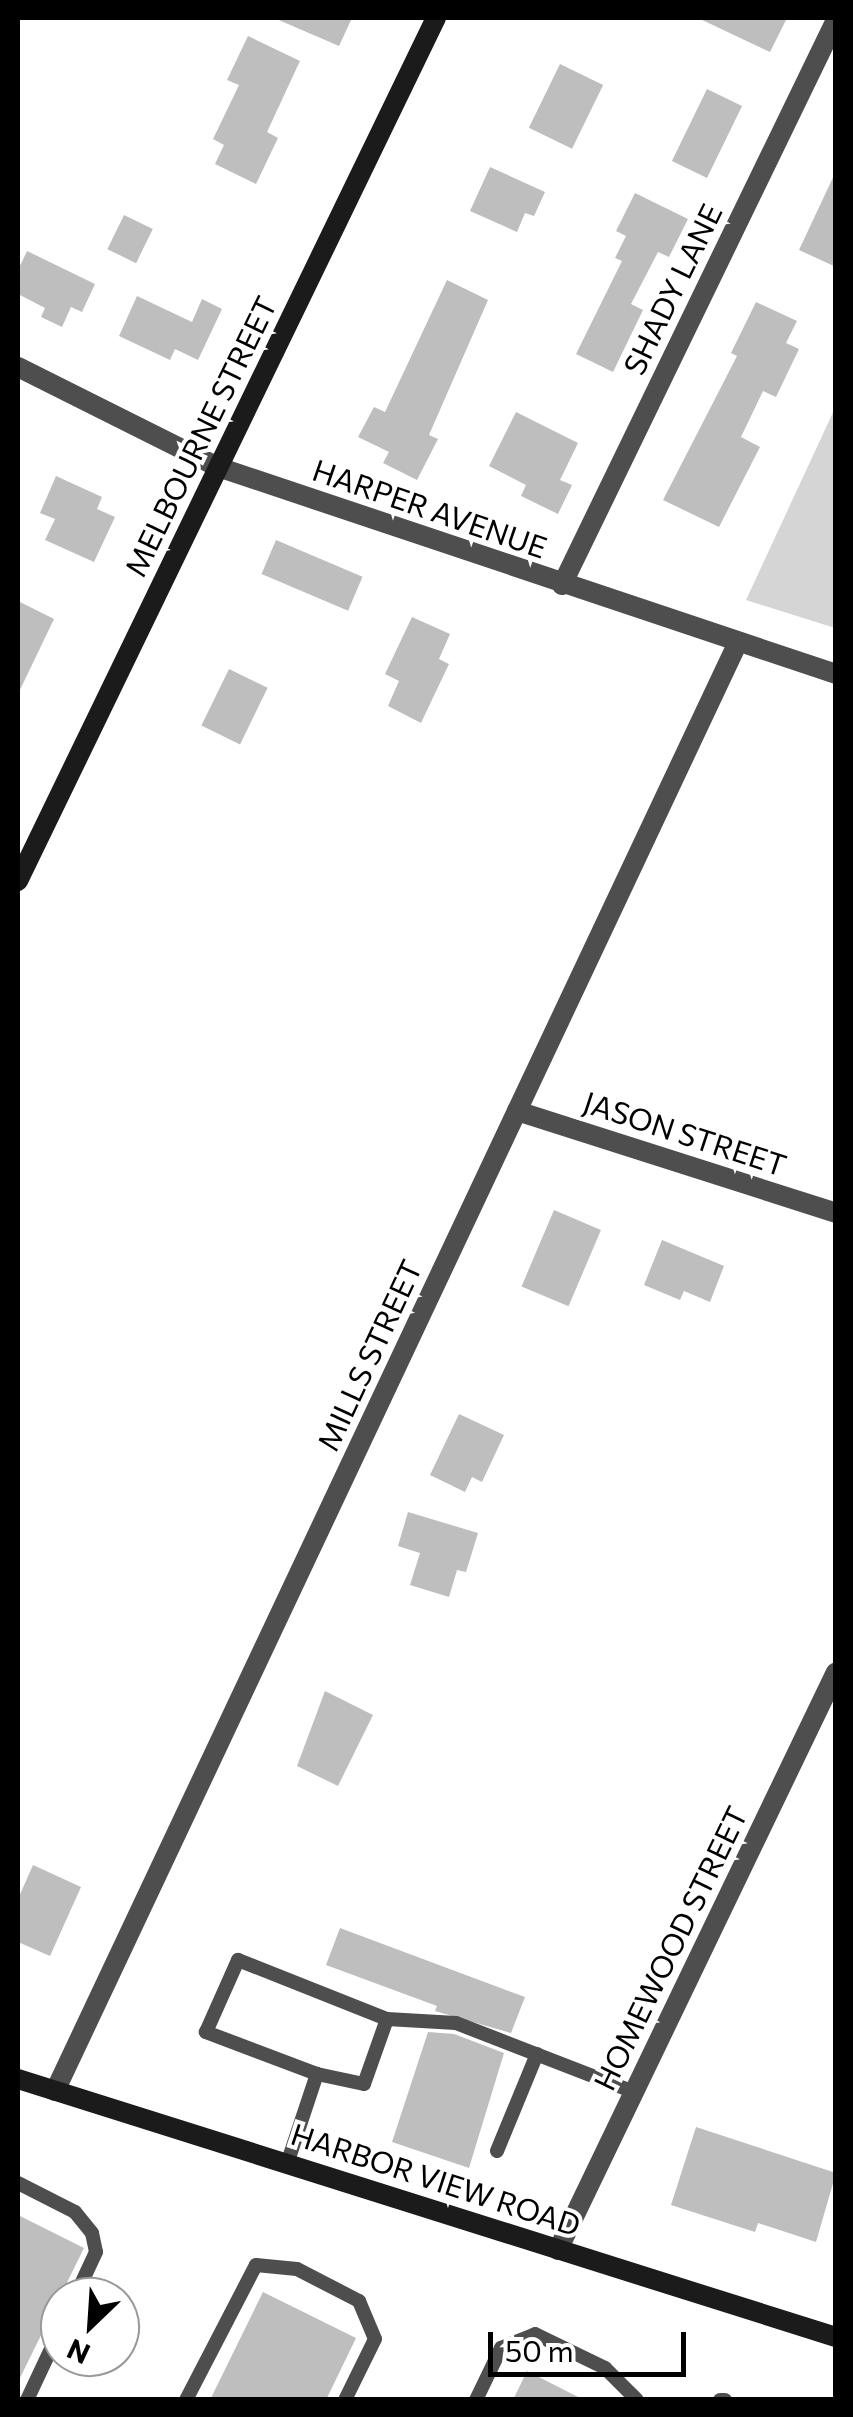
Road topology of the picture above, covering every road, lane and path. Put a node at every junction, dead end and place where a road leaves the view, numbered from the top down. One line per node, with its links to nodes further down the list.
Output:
1 (436, 18): 4 (street, MELBOURNE STREET)
2 (836, 20): 5 (street, SHADY LANE)
3 (18, 367): 4 (street, HARPER AVENUE)
4 (218, 468): 5 (street, HARPER AVENUE); 8 (street, MELBOURNE STREET)
5 (562, 584): 6 (street, HARPER AVENUE)
6 (736, 644): 7 (street, HARPER AVENUE); 9 (street, MILLS STREET)
7 (836, 674)
8 (18, 881)
9 (517, 1110): 10 (street, JASON STREET); 16 (street, MILLS STREET)
10 (836, 1213)
11 (836, 1672): 17 (street, HOMEWOOD STREET)
12 (387, 2019): 13 (lane); 14 (lane); 14 (lane)
13 (536, 2054): 17 (lane); 18 (lane)
14 (317, 2074): 19 (lane)
15 (18, 2079): 16 (street, HARBOR VIEW ROAD)
16 (56, 2091): 19 (street, HARBOR VIEW ROAD)
17 (634, 2092): 21 (street, HOMEWOOD STREET)
18 (498, 2151)
19 (287, 2164): 21 (street, HARBOR VIEW ROAD)
20 (18, 2183): 22 (lane)
21 (558, 2250): 23 (street, HARBOR VIEW ROAD)
22 (84, 2277)
23 (836, 2337)
24 (40, 2374): 25 (lane)
25 (28, 2400)
26 (186, 2400): 27 (lane)
27 (345, 2400)
28 (476, 2400): 29 (lane)
29 (638, 2400)

